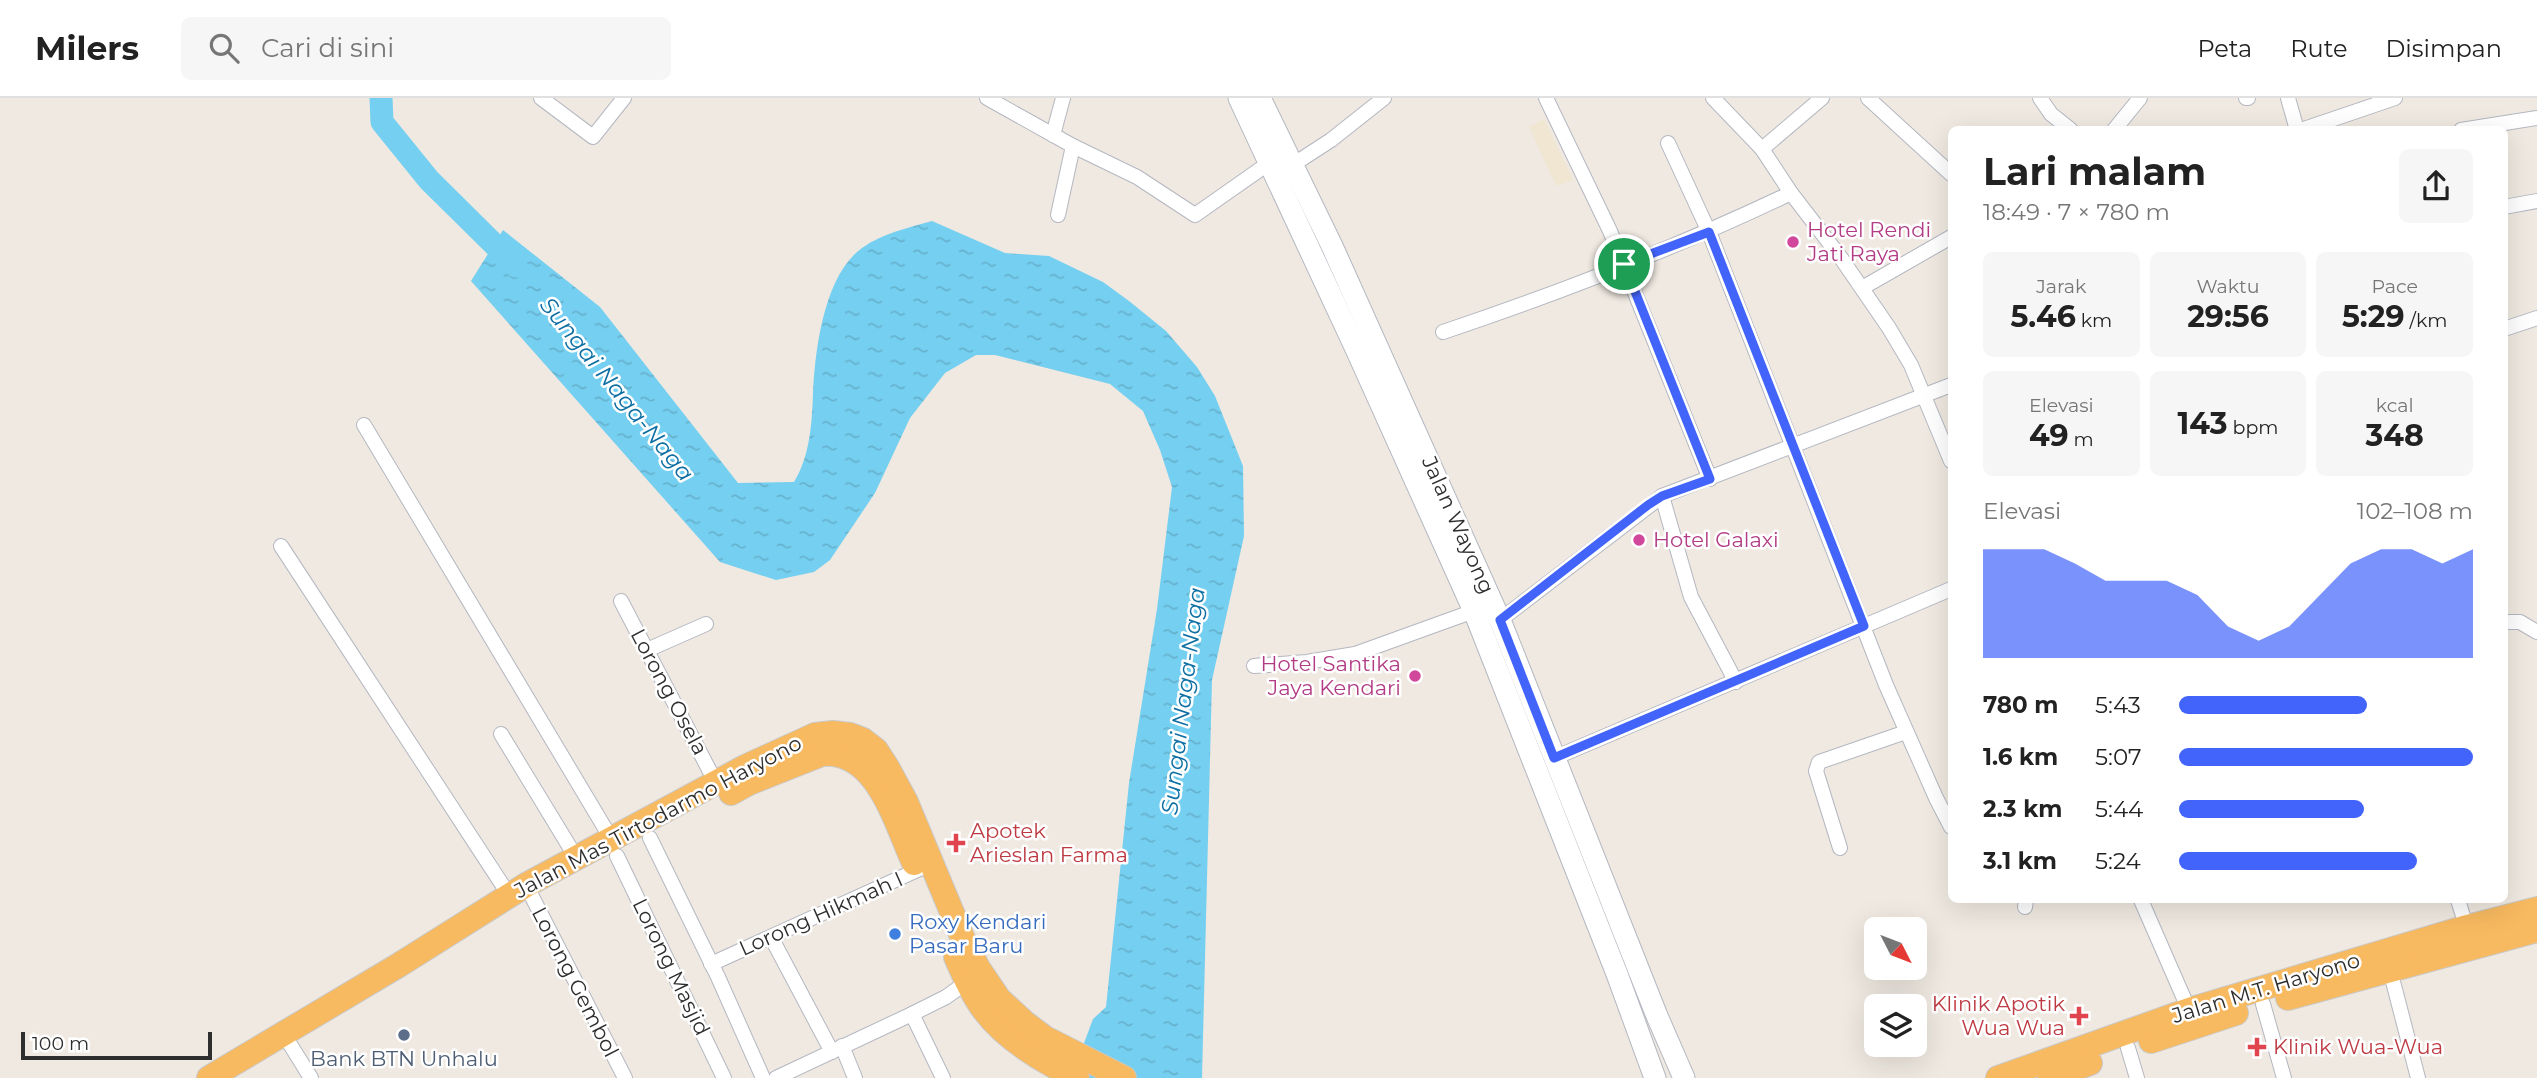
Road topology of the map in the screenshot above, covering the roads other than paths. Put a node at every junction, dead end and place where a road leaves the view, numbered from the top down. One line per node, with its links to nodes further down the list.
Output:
1 (541, 98): 2 (street)
2 (624, 98)
3 (987, 98): 22 (street)
4 (1063, 98): 22 (street)
5 (1239, 98): 26 (main road, Jalan Wayong)
6 (1260, 98): 27 (main road, Jalan Wayong)
7 (1384, 98): 27 (street)
8 (1546, 98): 35 (street)
9 (1713, 98): 25 (street)
10 (1822, 98): 25 (street)
11 (1868, 98): 28 (street)
12 (2040, 98): 17 (street)
13 (2140, 98): 18 (street)
14 (2288, 98): 19 (street)
15 (2395, 98): 20 (street)
16 (2537, 117): 21 (street)
17 (2066, 126)
18 (2117, 126)
19 (2298, 126)
20 (2311, 126)
21 (2484, 126)
22 (1053, 135): 24 (street)
23 (1668, 142): 33 (street)
24 (1073, 146): 26 (street); 32 (street)
25 (1762, 149): 29 (street)
26 (1269, 163): 50 (main road, Jalan Wayong)
27 (1294, 164): 51 (main road, Jalan Wayong)
28 (1948, 171)
29 (1791, 192): 33 (street); 36 (street)
30 (2537, 201): 31 (street)
31 (2508, 206)
32 (1058, 215)
33 (1709, 232): 35 (street); 43 (street)
34 (1948, 239): 36 (street)
35 (1624, 264): 39 (street); 45 (street)
36 (1862, 288): 41 (street)
37 (2537, 318): 38 (street)
38 (2508, 328)
39 (1443, 332)
40 (1948, 386): 41 (street)
41 (1925, 397): 43 (street); 44 (street)
42 (364, 425): 65 (street, Lorong Masjid)
43 (1792, 446): 45 (street); 54 (street)
44 (1948, 454)
45 (1710, 479): 46 (street)
46 (1662, 496): 51 (street); 58 (street)
47 (281, 546): 69 (street, Lorong Gembol)
48 (1948, 590): 54 (street)
49 (621, 601): 56 (street, Lorong Osela)
50 (1474, 611): 57 (street); 96 (main road, Jalan Wayong)
51 (1500, 620): 61 (main road, Jalan Wayong)
52 (2508, 622): 55 (street)
53 (706, 624): 56 (street)
54 (1864, 626): 58 (street); 59 (street)
55 (2537, 632)
56 (647, 650): 62 (street, Lorong Osela)
57 (1254, 666)
58 (1736, 682): 61 (street)
59 (1906, 732): 63 (street); 66 (street)
60 (501, 734): 67 (street)
61 (1554, 758): 97 (main road, Jalan Wayong)
62 (716, 783): 65 (highway, Jalan Mas Tirtodarmo Haryono); 68 (highway, Jalan Mas Tirtodarmo Haryono)
63 (1946, 805)
64 (650, 838): 65 (highway, Jalan Mas Tirtodarmo Haryono); 68 (highway, Jalan Mas Tirtodarmo Haryono); 76 (street)
65 (615, 848): 67 (highway, Jalan Mas Tirtodarmo Haryono); 69 (highway, Jalan Mas Tirtodarmo Haryono); 90 (street, Lorong Masjid)
66 (1840, 848)
67 (577, 859): 69 (highway, Jalan Mas Tirtodarmo Haryono)
68 (924, 867): 74 (street, Lorong Hikmah I); 78 (highway, Jalan Mas Tirtodarmo Haryono); 85 (highway, Jalan Mas Tirtodarmo Haryono)
69 (523, 893): 82 (highway, Jalan Mas Tirtodarmo Haryono); 89 (street, Lorong Gembol)
70 (2142, 903): 80 (street)
71 (2459, 903): 75 (street)
72 (2537, 909): 75 (highway, Jalan M.T. Haryono)
73 (2537, 930): 75 (highway, Jalan M.T. Haryono)
74 (771, 937): 76 (street, Lorong Hikmah I); 84 (street)
75 (2470, 937): 77 (highway, Jalan M.T. Haryono); 80 (highway, Jalan M.T. Haryono)
76 (712, 964): 91 (street)
77 (2390, 970): 79 (highway, Jalan M.T. Haryono); 102 (street)
78 (967, 982): 81 (street); 85 (highway, Jalan Mas Tirtodarmo Haryono)
79 (2263, 1004): 83 (highway, Jalan M.T. Haryono); 101 (street)
80 (2189, 1010): 98 (highway, Jalan M.T. Haryono)
81 (912, 1014): 84 (street); 94 (street)
82 (288, 1040): 86 (highway, Jalan Mas Tirtodarmo Haryono); 87 (highway, Jalan Mas Tirtodarmo Haryono); 88 (street)
83 (2128, 1048): 99 (highway, Jalan M.T. Haryono); 100 (street)
84 (837, 1049): 92 (street); 93 (street)
85 (1067, 1065): 95 (highway)
86 (209, 1078)
87 (240, 1078)
88 (311, 1078)
89 (625, 1078)
90 (724, 1078)
91 (763, 1078)
92 (776, 1078)
93 (855, 1078)
94 (943, 1078)
95 (1124, 1078)
96 (1655, 1078)
97 (1684, 1078)
98 (1998, 1078)
99 (2050, 1078)
100 (2137, 1078)
101 (2284, 1078)
102 (2418, 1078)

